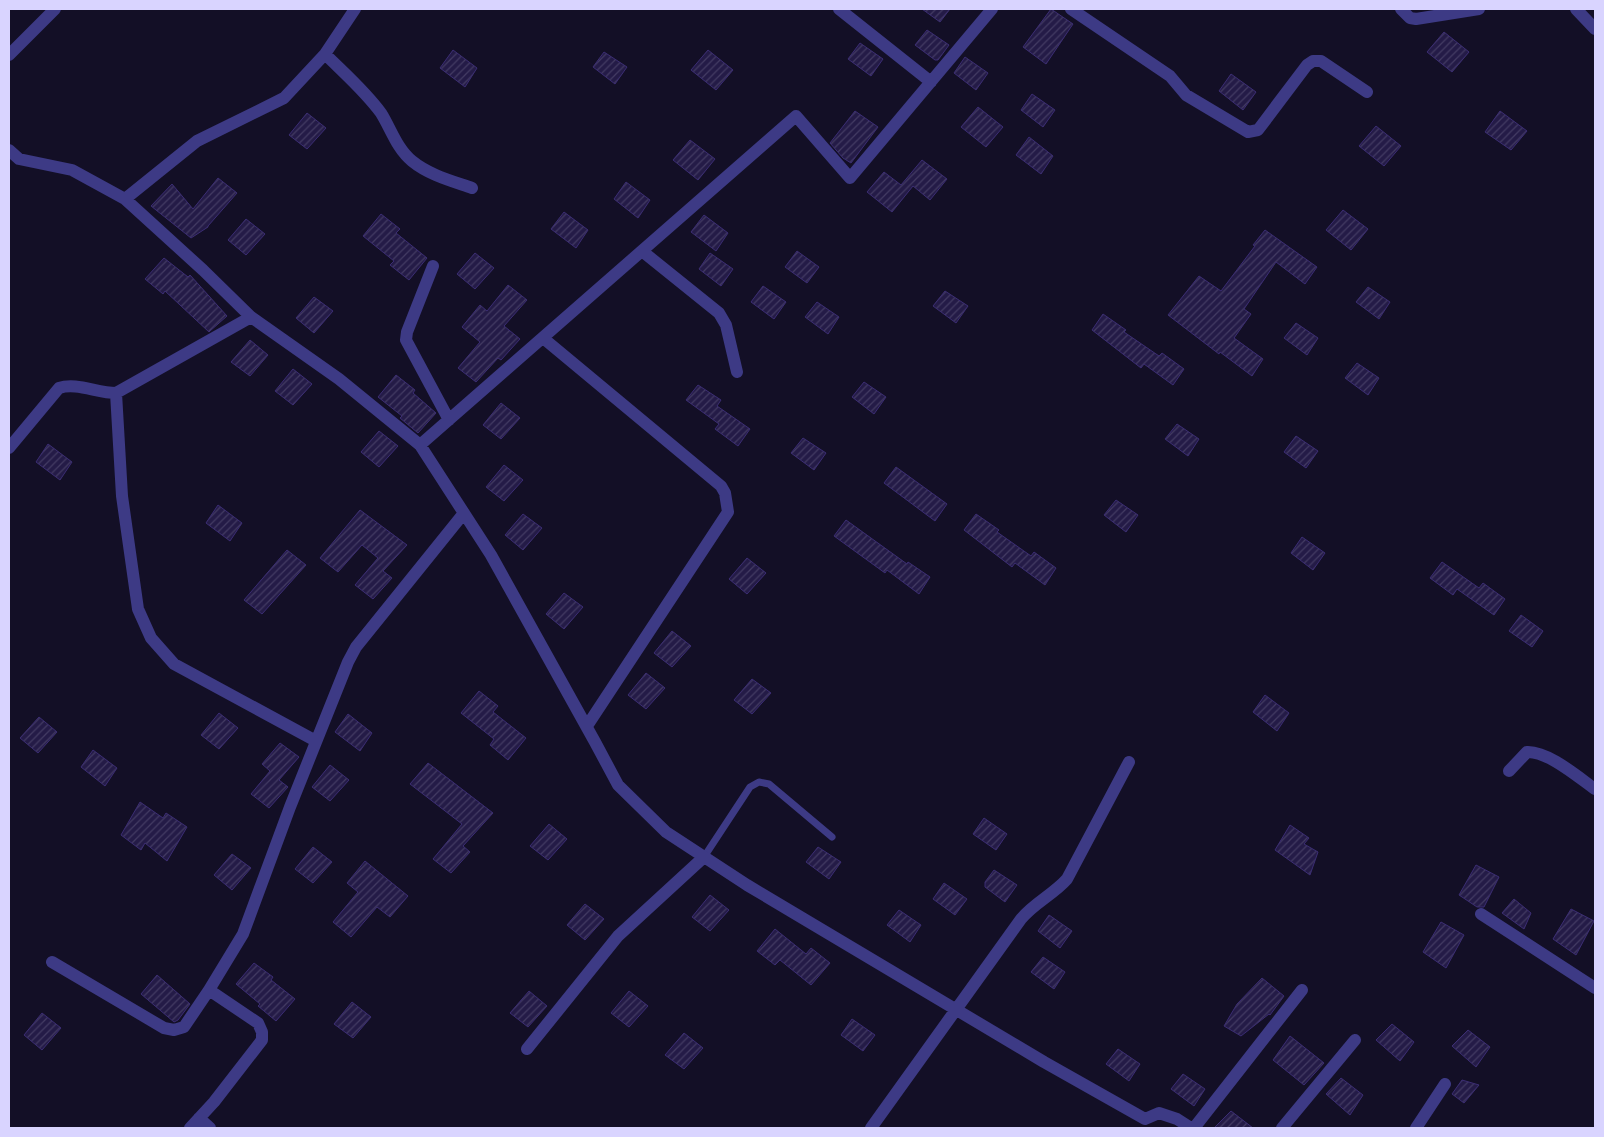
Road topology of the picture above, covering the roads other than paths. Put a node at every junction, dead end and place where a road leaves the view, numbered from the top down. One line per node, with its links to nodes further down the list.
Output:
1 (55, 9): 11 (street)
2 (355, 9): 10 (street)
3 (839, 9): 12 (street)
4 (992, 9): 12 (street)
5 (1071, 9): 13 (street)
6 (1401, 9): 7 (street)
7 (1479, 9)
8 (1576, 9): 9 (street)
9 (1595, 29)
10 (325, 54): 16 (street); 17 (street)
11 (9, 55)
12 (930, 82): 18 (street)
13 (1367, 92)
14 (9, 150): 15 (street)
15 (14, 158): 17 (street)
16 (472, 188)
17 (125, 199): 20 (street)
18 (642, 251): 21 (street); 22 (street)
19 (433, 266): 24 (street)
20 (251, 317): 23 (street); 25 (street)
21 (543, 338): 24 (street); 28 (street)
22 (737, 372)
23 (116, 393): 26 (street); 29 (street)
24 (449, 420): 25 (street)
25 (420, 445): 27 (street)
26 (9, 448)
27 (464, 513): 28 (street); 29 (street)
28 (587, 726): 34 (street)
29 (316, 741): 38 (street)
30 (1129, 762): 40 (street)
31 (1509, 771): 32 (street)
32 (1595, 789)
33 (832, 837): 34 (lane)
34 (704, 856): 40 (street); 42 (street)
35 (1481, 914): 37 (street)
36 (52, 962): 38 (street)
37 (1595, 988)
38 (209, 990): 44 (street)
39 (1302, 990): 48 (street)
40 (955, 1009): 47 (street); 48 (street)
41 (1355, 1040): 49 (street)
42 (527, 1049)
43 (1444, 1084): 50 (street)
44 (199, 1118): 45 (street); 46 (street)
45 (190, 1128)
46 (210, 1128)
47 (871, 1128)
48 (1192, 1128)
49 (1282, 1128)
50 (1416, 1128)

